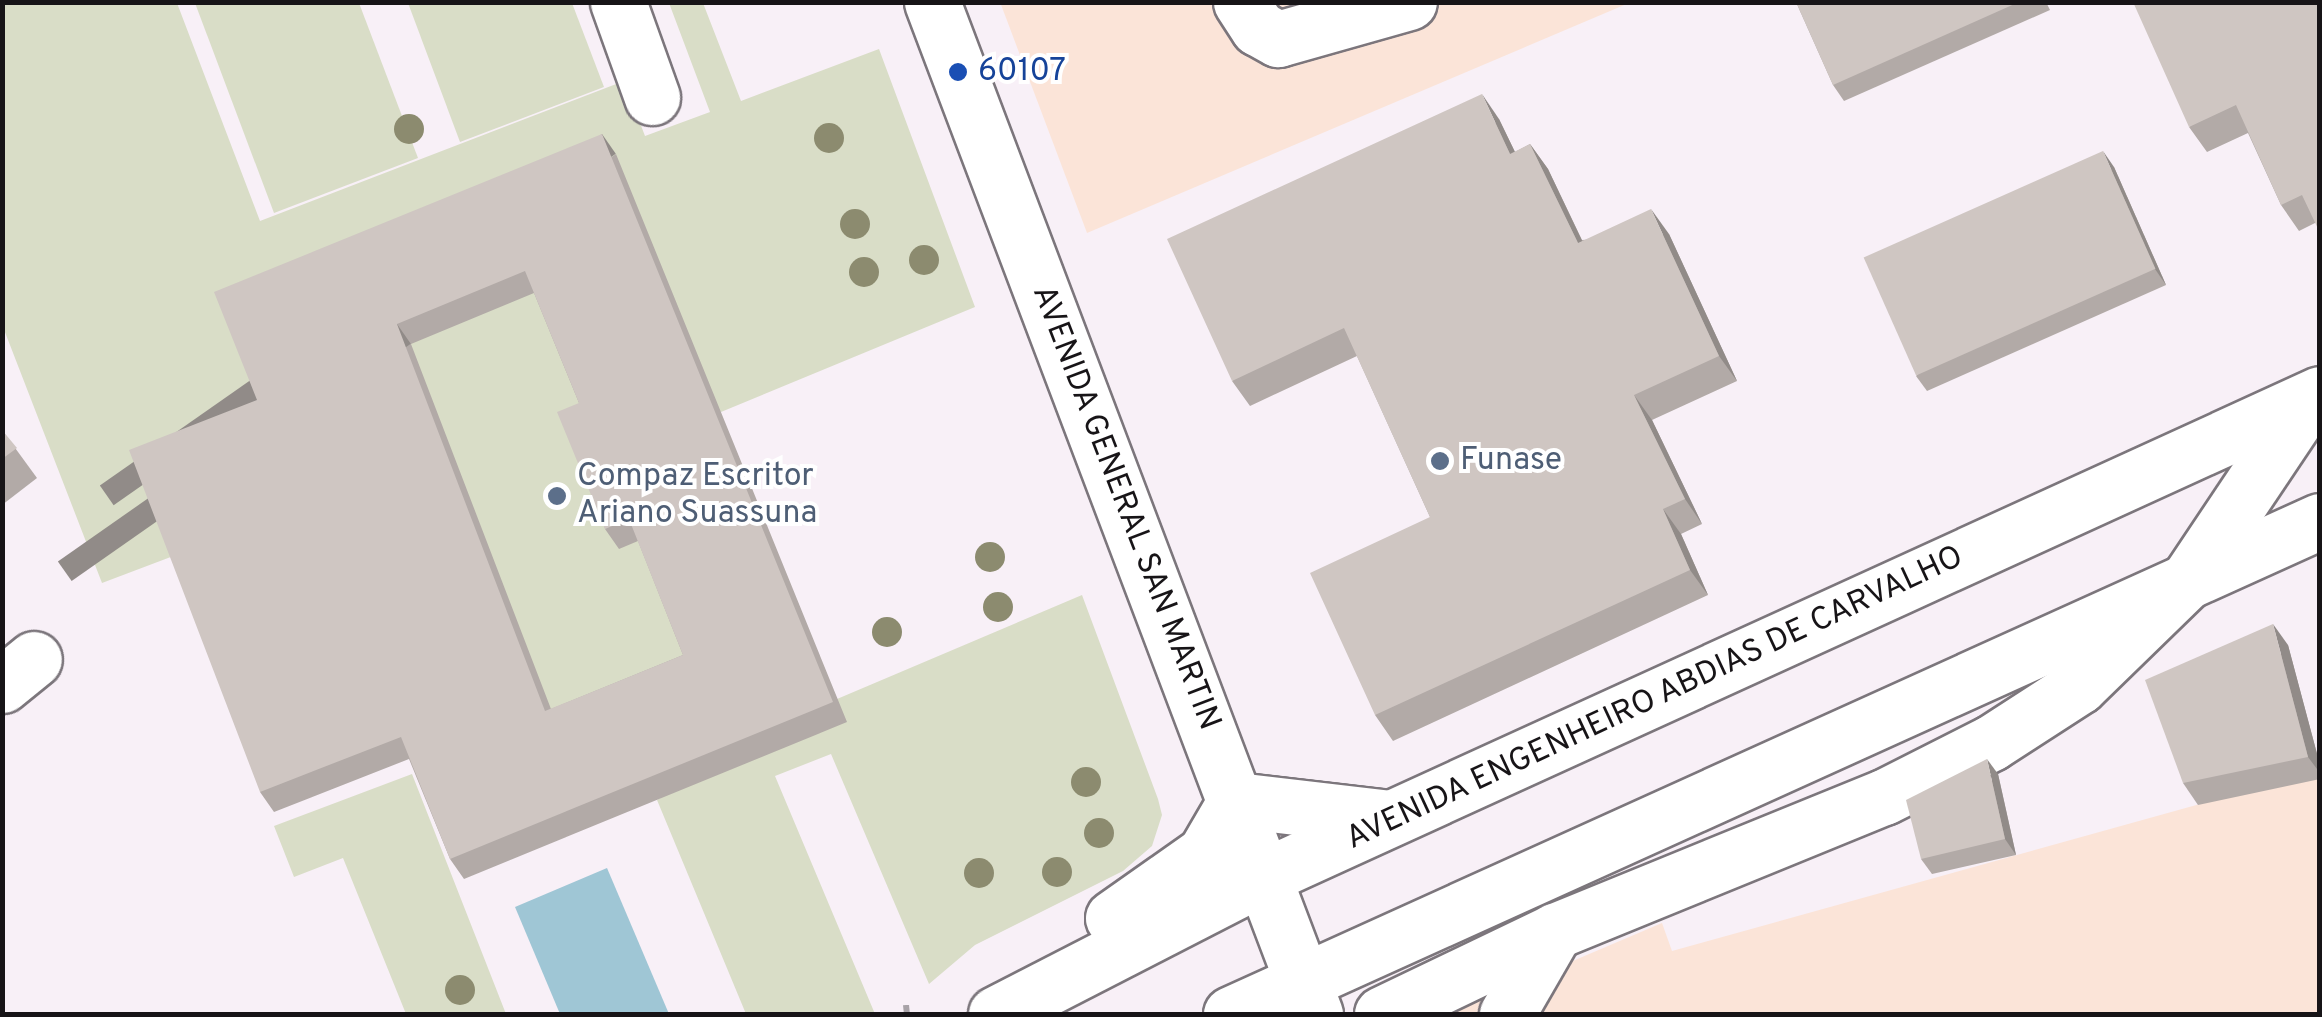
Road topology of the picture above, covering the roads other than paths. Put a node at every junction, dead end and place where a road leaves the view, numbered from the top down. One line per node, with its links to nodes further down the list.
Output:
1 (618, 2): 5 (main road)
2 (932, 2): 9 (main road, AVENIDA GENERAL SAN MARTIN)
3 (1241, 2): 4 (main road)
4 (1409, 2)
5 (652, 98)
6 (2315, 396): 8 (main road); 10 (main road, AVENIDA ENGENHEIRO ABDIAS DE CARVALHO)
7 (2320, 521): 8 (main road)
8 (2188, 580): 13 (main road); 14 (main road)
9 (1236, 800): 10 (main road); 11 (main road, AVENIDA GENERAL SAN MARTIN); 12 (main road)
10 (1392, 818): 11 (main road, AVENIDA ENGENHEIRO ABDIAS DE CARVALHO)
11 (1267, 876): 15 (main road, AVENIDA ENGENHEIRO ABDIAS DE CARVALHO); 16 (main road, AVENIDA GENERAL SAN MARTIN)
12 (1164, 888): 15 (main road); 17 (main road)
13 (1466, 904): 16 (main road); 20 (main road)
14 (1556, 931): 20 (main road); 21 (main road)
15 (1114, 952): 18 (main road, AVENIDA ENGENHEIRO ABDIAS DE CARVALHO)
16 (1310, 997): 19 (main road)
17 (975, 1014)
18 (996, 1014)
19 (1232, 1014)
20 (1382, 1014)
21 (1507, 1014)

